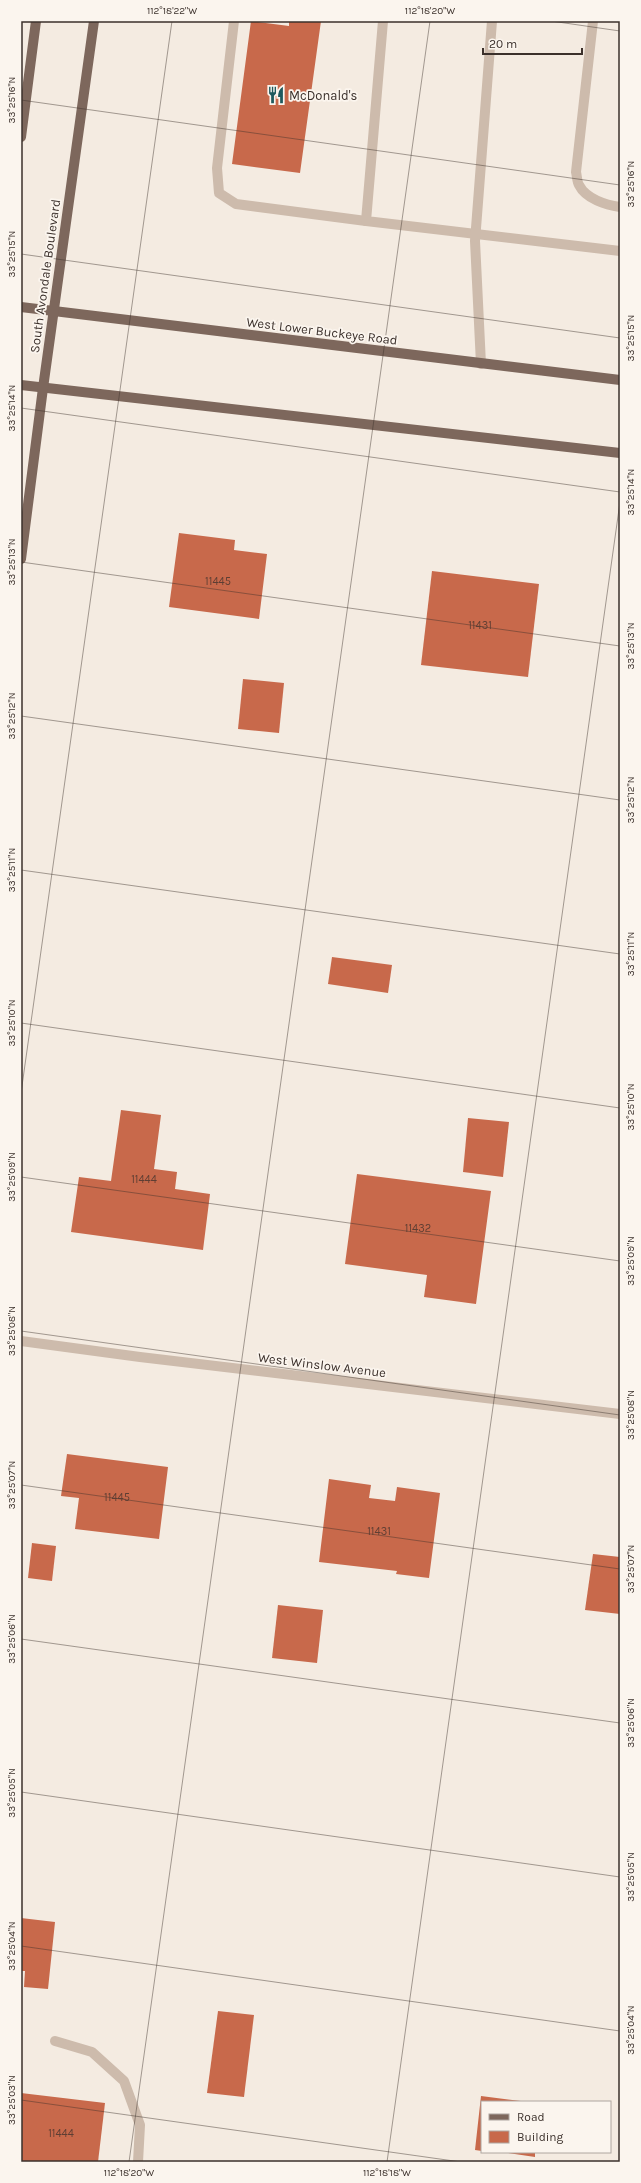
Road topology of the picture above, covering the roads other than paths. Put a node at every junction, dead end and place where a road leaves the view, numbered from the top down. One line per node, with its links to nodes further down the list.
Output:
1 (36, 21): 7 (main road)
2 (94, 21): 13 (main road, South Avondale Boulevard)
3 (234, 21): 9 (street)
4 (383, 21): 9 (street)
5 (492, 21): 10 (street)
6 (593, 21): 8 (street)
7 (21, 137)
8 (620, 207)
9 (366, 221): 10 (street)
10 (476, 235): 11 (street); 14 (street)
11 (620, 251)
12 (21, 307): 13 (main road, West Lower Buckeye Road)
13 (54, 310): 14 (main road, West Lower Buckeye Road); 17 (main road, South Avondale Boulevard)
14 (481, 364): 15 (main road, West Lower Buckeye Road)
15 (620, 380)
16 (21, 385): 17 (main road)
17 (43, 388): 18 (main road); 19 (main road, South Avondale Boulevard)
18 (620, 453)
19 (21, 559)
20 (21, 1341): 21 (street, West Winslow Avenue)
21 (620, 1414)
22 (56, 2041): 23 (street)
23 (138, 2162)

